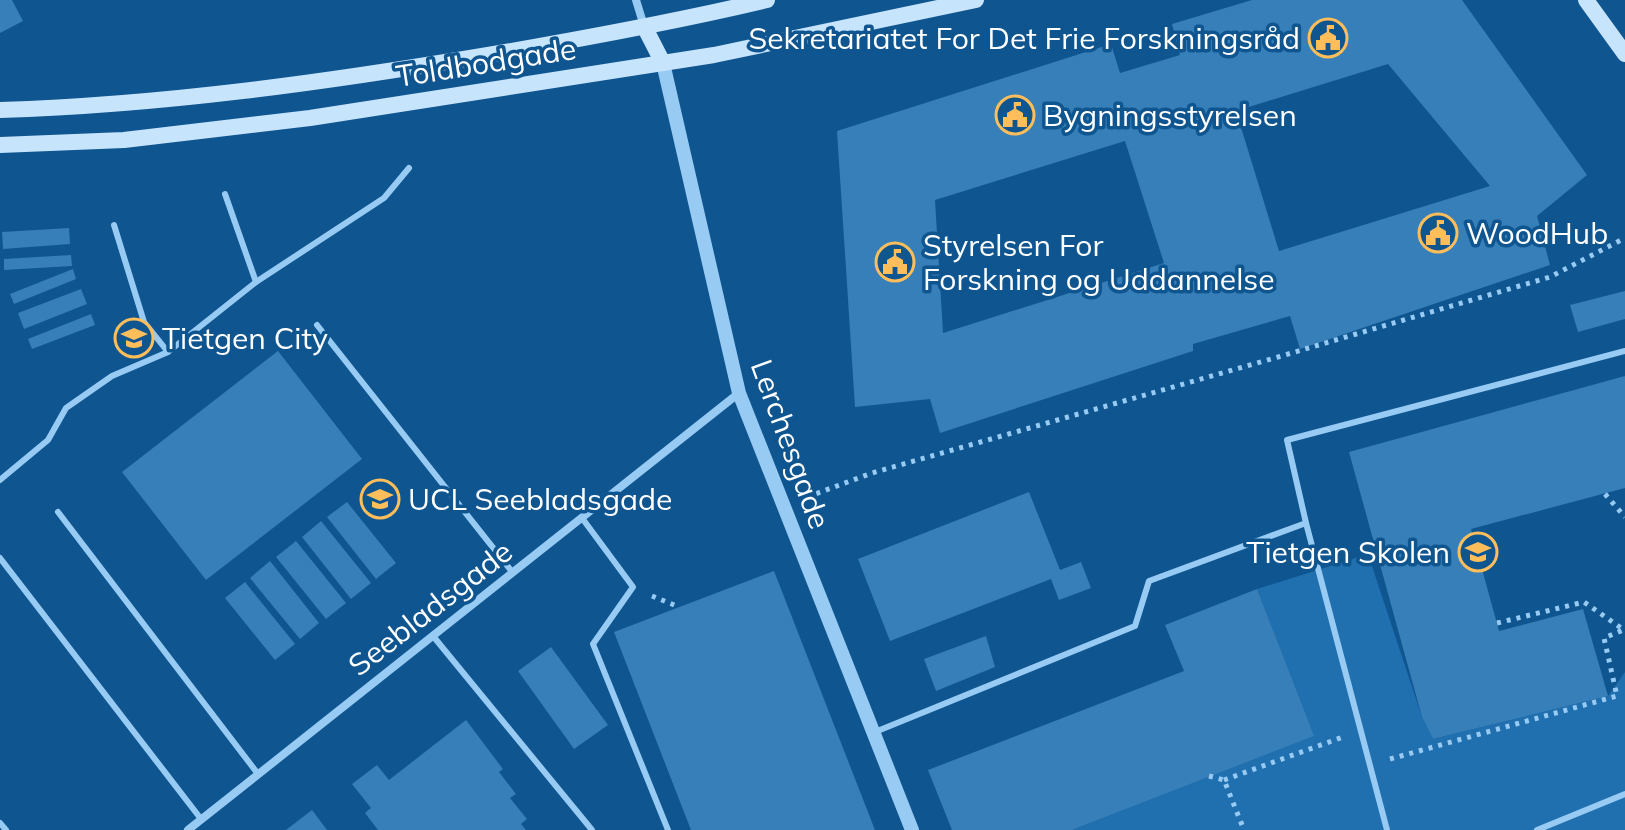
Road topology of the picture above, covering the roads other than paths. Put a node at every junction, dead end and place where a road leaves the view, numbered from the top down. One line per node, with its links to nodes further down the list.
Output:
1 (636, 0): 5 (street)
2 (767, 0): 5 (main road, Toldbodgade)
3 (976, 0): 7 (main road, Toldbodgade)
4 (1586, 0): 6 (main road)
5 (645, 28): 7 (main road); 8 (main road, Toldbodgade)
6 (1625, 54)
7 (663, 63): 9 (main road, Toldbodgade); 17 (street, Lerchesgade)
8 (0, 110)
9 (0, 145)
10 (409, 168): 13 (lane)
11 (225, 194): 13 (lane)
12 (114, 225): 16 (lane)
13 (256, 282): 16 (lane)
14 (317, 325): 23 (lane)
15 (1625, 351): 21 (lane)
16 (168, 352): 18 (lane)
17 (739, 393): 20 (street, Seebladsgade); 25 (street, Lerchesgade)
18 (0, 480)
19 (58, 512): 26 (lane)
20 (582, 518): 23 (street, Seebladsgade); 33 (lane)
21 (1306, 523): 25 (lane); 35 (lane)
22 (0, 558): 28 (lane)
23 (513, 573): 24 (street, Seebladsgade)
24 (433, 636): 26 (street, Seebladsgade); 32 (lane)
25 (873, 732): 34 (street, Lerchesgade)
26 (258, 774): 28 (street, Seebladsgade)
27 (1625, 794): 36 (lane)
28 (201, 819): 31 (street, Seebladsgade)
29 (0, 823): 30 (lane)
30 (6, 830)
31 (188, 830)
32 (592, 830)
33 (668, 830)
34 (912, 830)
35 (1387, 830)
36 (1537, 830)

